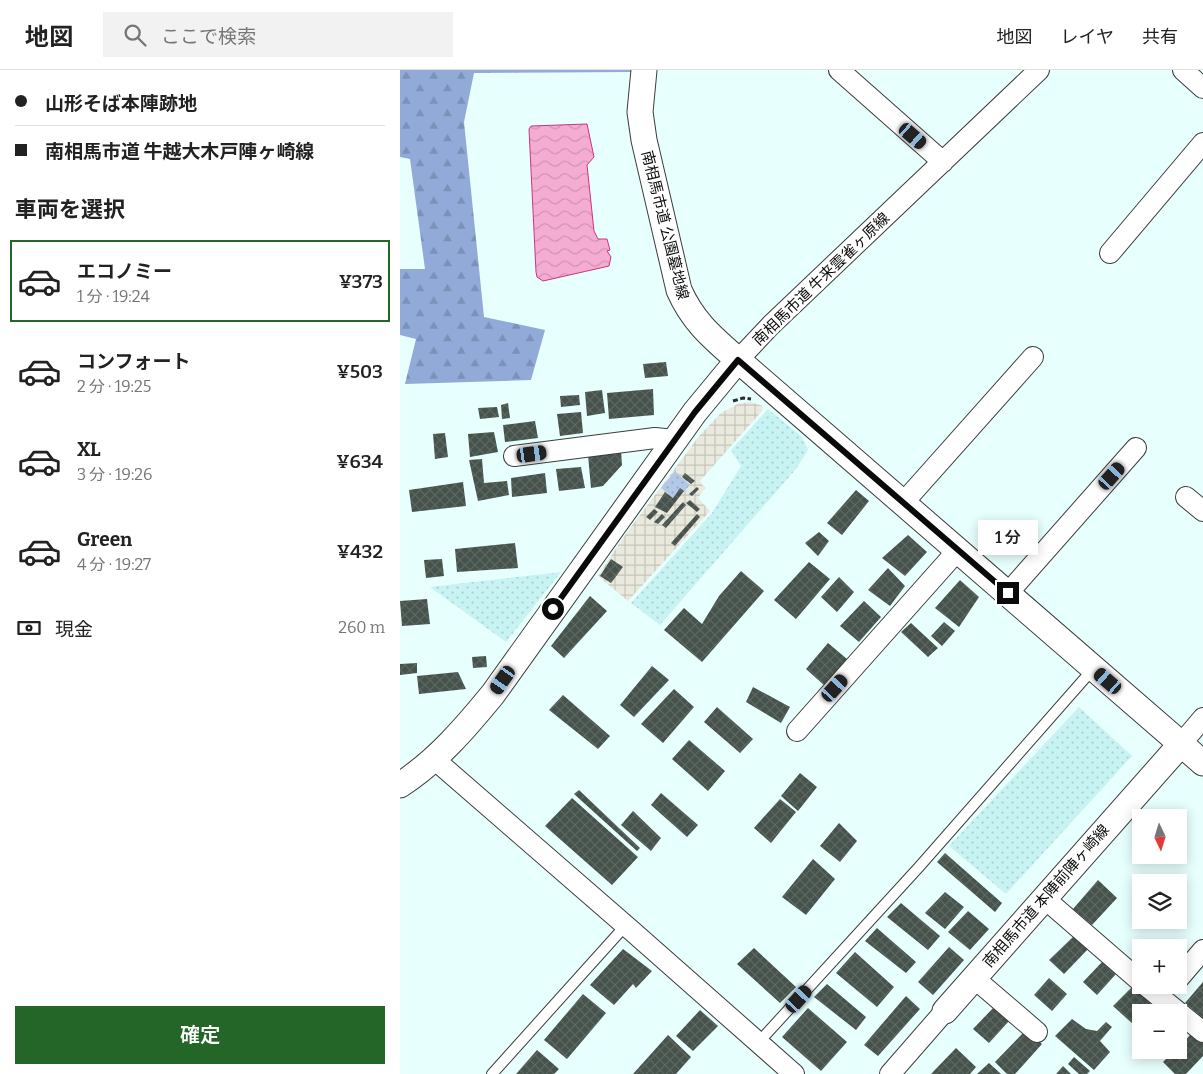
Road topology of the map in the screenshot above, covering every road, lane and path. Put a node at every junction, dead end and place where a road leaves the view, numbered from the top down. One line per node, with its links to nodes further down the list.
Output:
1 (644, 70): 10 (street, 南相馬市道 公園墓地線)
2 (839, 70): 7 (street)
3 (1039, 70): 7 (street, 南相馬市道 牛来雲雀ヶ原線)
4 (1183, 70): 5 (street)
5 (1202, 86)
6 (1203, 143): 8 (street)
7 (943, 162): 10 (street, 南相馬市道 牛来雲雀ヶ原線)
8 (1110, 254)
9 (1033, 357): 15 (street)
10 (738, 360): 11 (street, 南相馬市道 牛来雲雀ヶ原線); 15 (street, 南相馬市道 公園墓地線)
11 (675, 440): 13 (street); 23 (street, 南相馬市道 牛来雲雀ヶ原線)
12 (1136, 448): 18 (street)
13 (514, 456)
14 (1186, 497): 16 (street)
15 (904, 503): 17 (street, 南相馬市道 公園墓地線)
16 (1203, 511)
17 (958, 550): 18 (street, 南相馬市道 公園墓地線); 21 (street)
18 (1008, 593): 19 (street, 南相馬市道 公園墓地線)
19 (1094, 668): 22 (street, 南相馬市道 公園墓地線); 36 (lane)
20 (1203, 718): 22 (street, 南相馬市道 本陣前陣ヶ崎線)
21 (797, 731)
22 (1181, 744): 24 (street, 南相馬市道 公園墓地線); 26 (street, 南相馬市道 本陣前陣ヶ崎線)
23 (434, 759): 25 (street, 南相馬市道 牛来雲雀ヶ原線); 27 (street)
24 (1203, 763)
25 (400, 785)
26 (1044, 898): 30 (street); 31 (street, 南相馬市道 本陣前陣ヶ崎線)
27 (626, 925): 36 (street); 37 (lane)
28 (1203, 950): 29 (street)
29 (1187, 969)
30 (1132, 974)
31 (974, 978): 33 (street, 南相馬市道 本陣前陣ヶ崎線); 34 (street)
32 (1170, 994): 35 (street)
33 (945, 1011): 39 (street, 南相馬市道 本陣前陣ヶ崎線)
34 (1038, 1032)
35 (1203, 1032)
36 (758, 1043): 38 (street)
37 (492, 1074)
38 (794, 1074)
39 (890, 1074)

